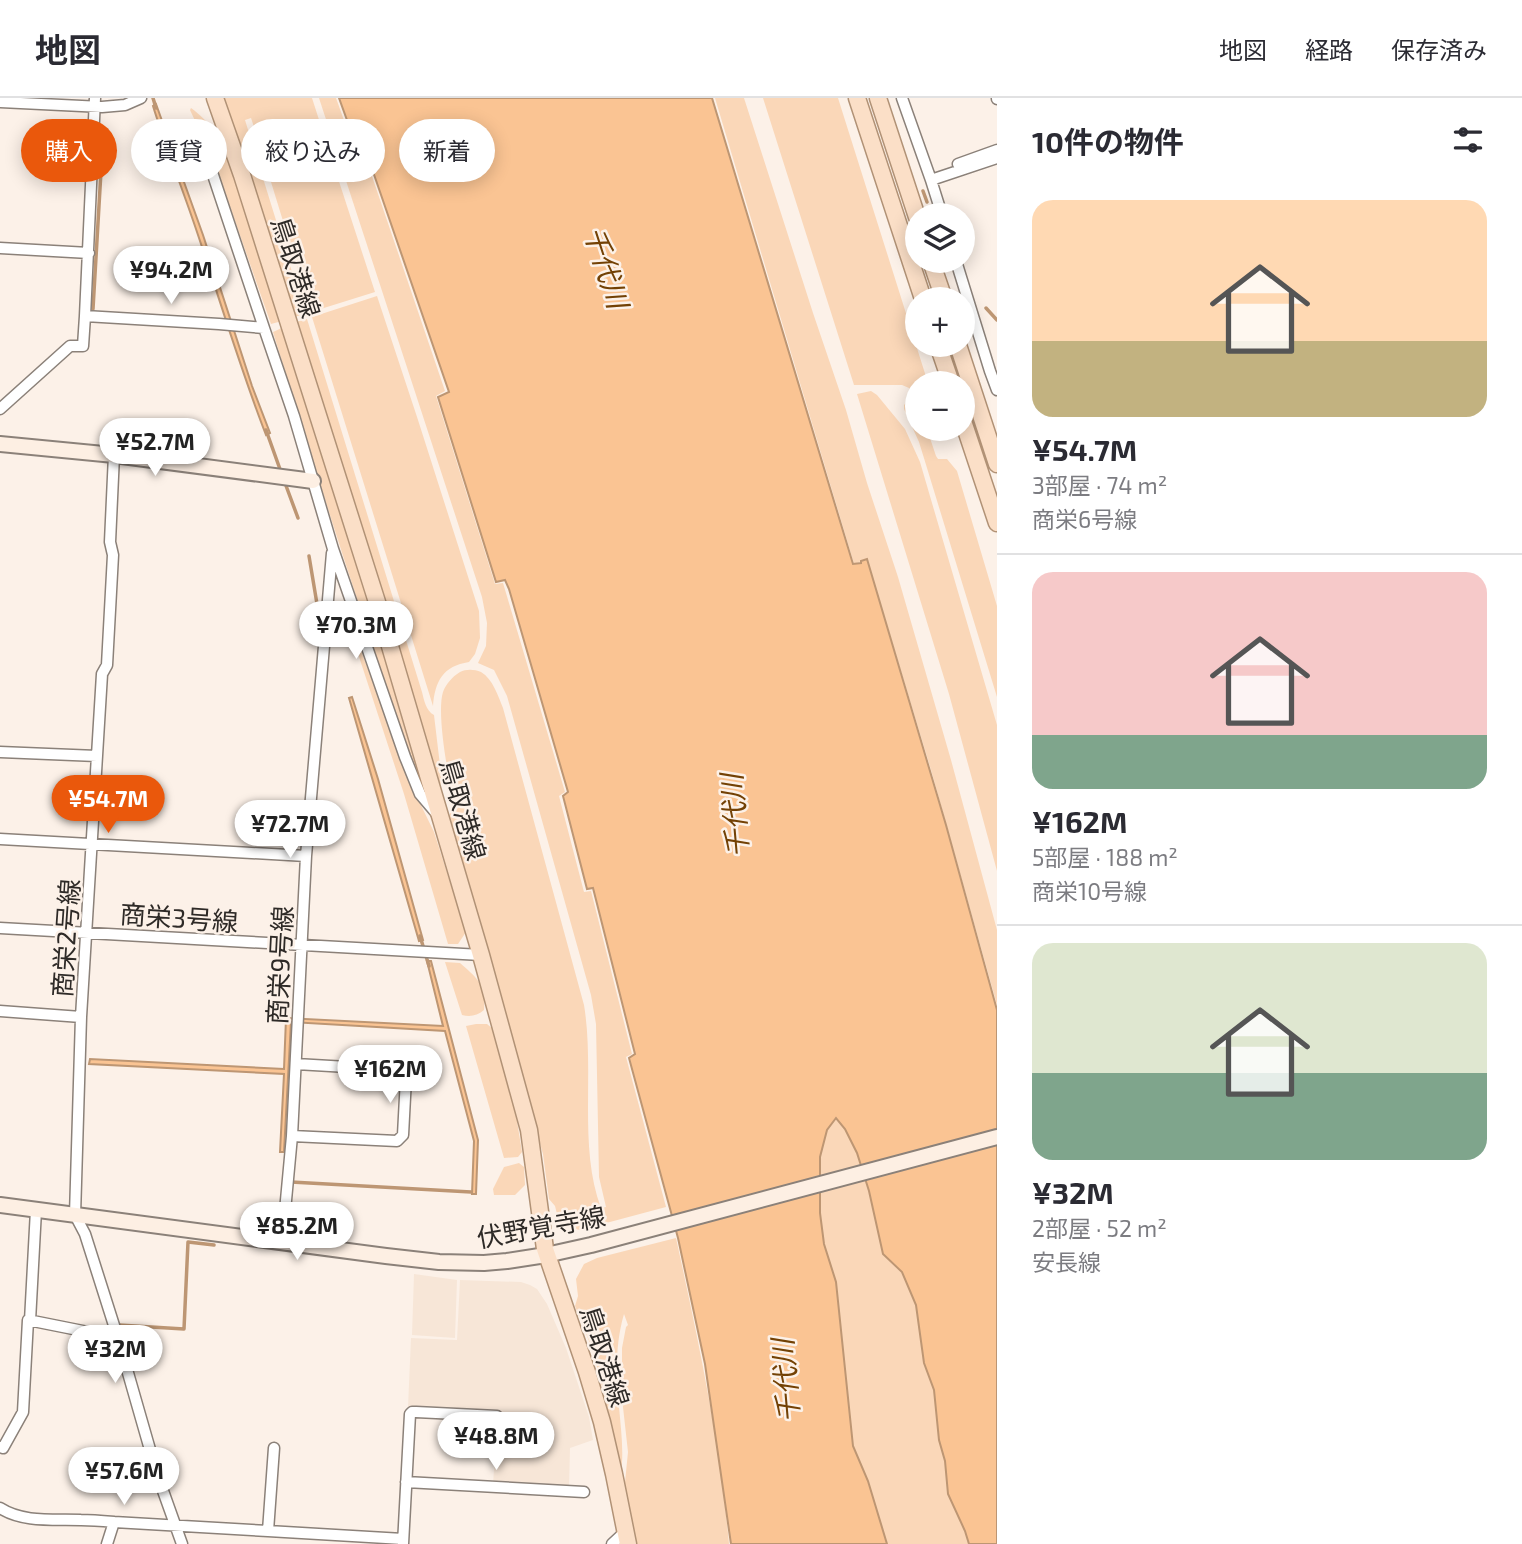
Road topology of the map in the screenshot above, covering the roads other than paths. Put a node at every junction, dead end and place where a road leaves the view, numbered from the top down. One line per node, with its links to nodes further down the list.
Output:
1 (141, 98): 7 (street)
2 (215, 98): 34 (main road, 鳥取港線)
3 (858, 98): 18 (main road)
4 (881, 98): 13 (main road)
5 (902, 98): 11 (street)
6 (0, 102): 7 (street)
7 (94, 103): 16 (street)
8 (997, 150): 10 (street)
9 (997, 158): 11 (street)
10 (942, 169)
11 (931, 180): 14 (street)
12 (215, 182): 20 (street)
13 (912, 203)
14 (938, 203)
15 (0, 248): 16 (street)
16 (89, 253): 19 (street)
17 (960, 273): 22 (street)
18 (919, 287)
19 (85, 316): 20 (street); 24 (street)
20 (264, 328): 29 (street)
21 (962, 357): 28 (main road)
22 (993, 370): 23 (street)
23 (997, 390)
24 (0, 409)
25 (970, 441): 30 (main road)
26 (0, 444): 27 (main road)
27 (114, 456): 29 (main road); 33 (street, 商栄2号線)
28 (997, 464)
29 (313, 481): 31 (street)
30 (997, 523)
31 (333, 549): 34 (street); 37 (street, 商栄9号線)
32 (0, 752): 33 (street)
33 (97, 756): 36 (street, 商栄2号線)
34 (442, 819): 41 (main road, 鳥取港線)
35 (0, 839): 36 (street)
36 (92, 844): 37 (street); 39 (street, 商栄2号線)
37 (306, 856): 40 (street, 商栄9号線)
38 (0, 928): 39 (street, 商栄3号線)
39 (85, 932): 40 (street, 商栄3号線); 43 (street, 商栄2号線)
40 (300, 945): 41 (street, 商栄3号線); 44 (street, 商栄9号線)
41 (481, 955): 51 (main road, 鳥取港線)
42 (0, 1012): 43 (street)
43 (81, 1017): 49 (street, 商栄2号線)
44 (296, 1064): 45 (street, 商栄9号線); 45 (street)
45 (292, 1136): 50 (street, 商栄9号線)
46 (997, 1137): 51 (main road, 伏野覚寺線)
47 (0, 1205): 48 (main road, 伏野覚寺線)
48 (36, 1210): 49 (main road, 伏野覚寺線); 52 (street)
49 (75, 1215): 50 (main road, 伏野覚寺線); 53 (street)
50 (282, 1242): 51 (main road, 伏野覚寺線)
51 (546, 1255): 63 (main road, 鳥取港線)
52 (30, 1321): 53 (street); 56 (street)
53 (118, 1338): 61 (street)
54 (497, 1416): 57 (street)
55 (274, 1448): 62 (street)
56 (1, 1450)
57 (406, 1482): 58 (street); 64 (street)
58 (584, 1492)
59 (0, 1508): 60 (street)
60 (114, 1522): 61 (street); 65 (street)
61 (176, 1525): 62 (street); 66 (street)
62 (268, 1531): 64 (street)
63 (627, 1537): 67 (street)
64 (403, 1542)
65 (107, 1544)
66 (182, 1544)
67 (612, 1544)

